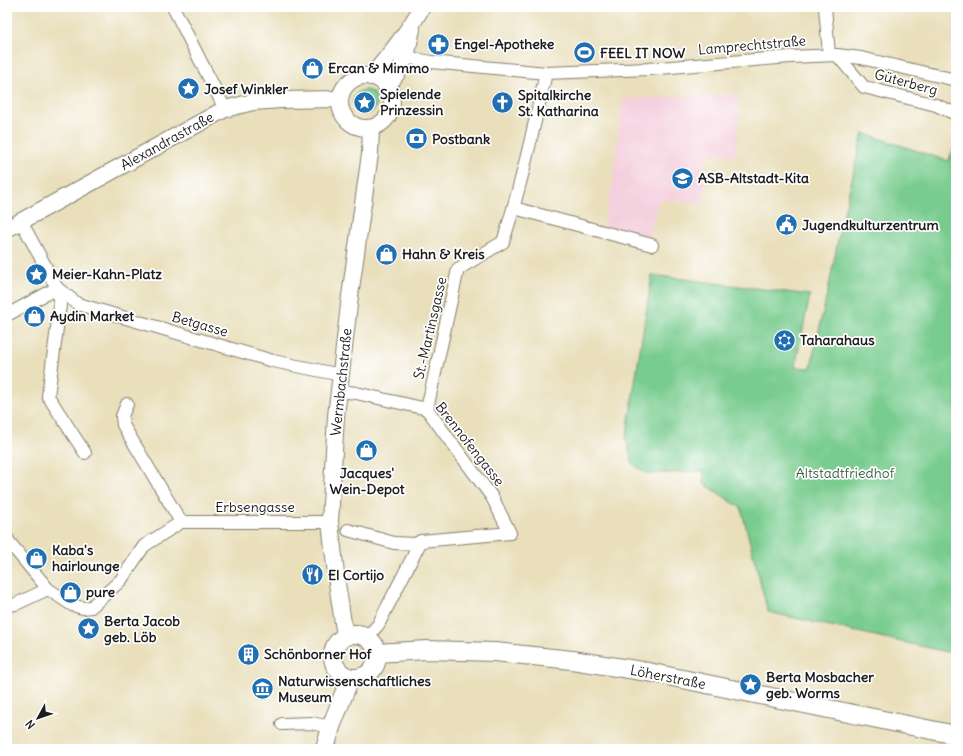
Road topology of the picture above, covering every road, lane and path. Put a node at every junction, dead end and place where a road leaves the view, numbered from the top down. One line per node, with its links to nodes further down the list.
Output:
1 (173, 7): 11 (street)
2 (422, 7): 4 (street)
3 (825, 7): 5 (street)
4 (400, 54): 6 (street, Lamprechtstraße); 7 (street); 9 (street)
5 (833, 55): 6 (street, Lamprechtstraße); 8 (street, Lamprechtstraße); 12 (street, Güterberg)
6 (546, 73): 14 (street, St.-Martinsgasse)
7 (371, 77): 9 (street); 10 (street)
8 (956, 80)
9 (387, 87): 13 (street)
10 (340, 99): 11 (street, Alexandrastraße); 13 (street)
11 (225, 109): 15 (street, Alexandrastraße)
12 (956, 114)
13 (371, 128): 20 (street, Wermbachstraße)
14 (514, 208): 17 (street); 23 (street, St.-Martinsgasse)
15 (21, 221): 16 (street, Alexandrastraße); 18 (street)
16 (7, 229)
17 (652, 245)
18 (57, 288): 19 (street); 20 (street, Betgasse); 24 (street)
19 (7, 315)
20 (341, 375): 21 (street, Wermbachstraße)
21 (340, 391): 23 (street, Brennofengasse); 26 (street, Wermbachstraße)
22 (127, 404): 25 (street)
23 (427, 409): 29 (street, Brennofengasse)
24 (85, 453)
25 (181, 522): 26 (street, Erbsengasse); 30 (street)
26 (330, 522): 32 (street, Wermbachstraße)
27 (348, 530): 29 (street)
28 (7, 538): 30 (street)
29 (422, 540): 33 (street)
30 (48, 589): 31 (street)
31 (7, 606)
32 (345, 636): 33 (main road); 35 (main road)
33 (366, 638): 34 (main road)
34 (376, 653): 35 (main road); 38 (main road, Löherstraße)
35 (350, 678): 37 (main road)
36 (282, 724): 37 (street)
37 (331, 727): 39 (main road)
38 (956, 735)
39 (325, 749)

